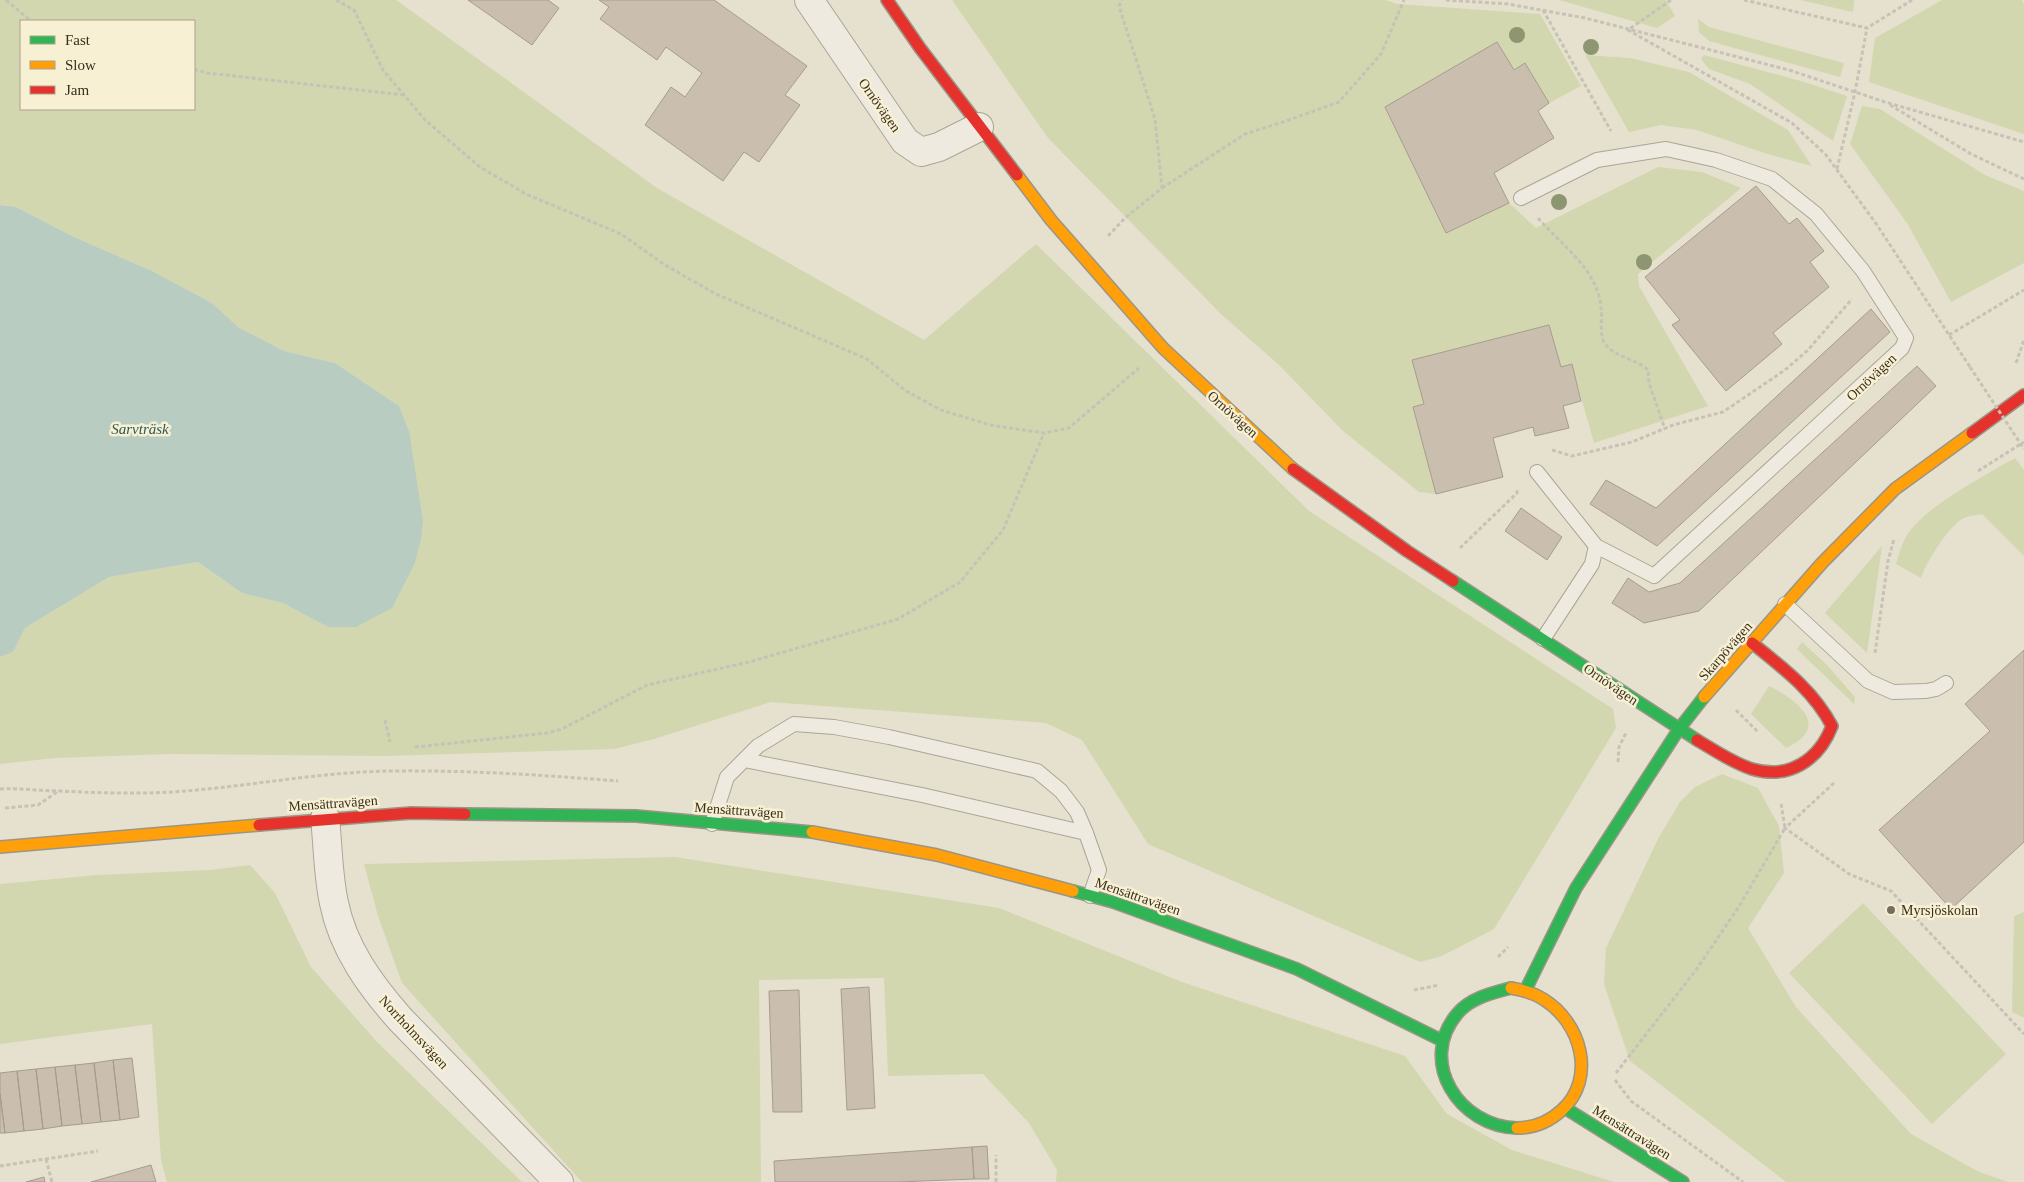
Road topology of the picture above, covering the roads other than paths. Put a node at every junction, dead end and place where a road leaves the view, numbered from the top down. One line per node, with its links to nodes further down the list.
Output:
1 (809, 0): 3 (street, Ornövägen)
2 (887, 0): 3 (street, Ornövägen)
3 (979, 126): 9 (street, Ornövägen)
4 (1521, 198): 7 (lane, Ornövägen)
5 (2024, 395): 8 (street, Skarpövägen)
6 (1537, 472): 7 (lane)
7 (1596, 546): 9 (lane)
8 (1785, 604): 10 (street, Skarpövägen); 11 (lane)
9 (1543, 639): 12 (street, Ornövägen)
10 (1752, 643): 12 (street, Skarpövägen); 12 (street, Ornövägen)
11 (1946, 683)
12 (1679, 729): 19 (street, Skarpövägen)
13 (744, 760): 15 (lane); 16 (lane); 16 (lane)
14 (326, 818): 15 (street, Mensättravägen); 17 (street, Mensättravägen); 22 (street, Norrholmsvägen)
15 (712, 824): 18 (street, Mensättravägen)
16 (1086, 833): 18 (lane)
17 (0, 847)
18 (1090, 896): 20 (street, Mensättravägen)
19 (1525, 991): 20 (street); 21 (street)
20 (1441, 1040): 21 (street)
21 (1565, 1108): 23 (street, Mensättravägen)
22 (559, 1182)
23 (1683, 1182)

